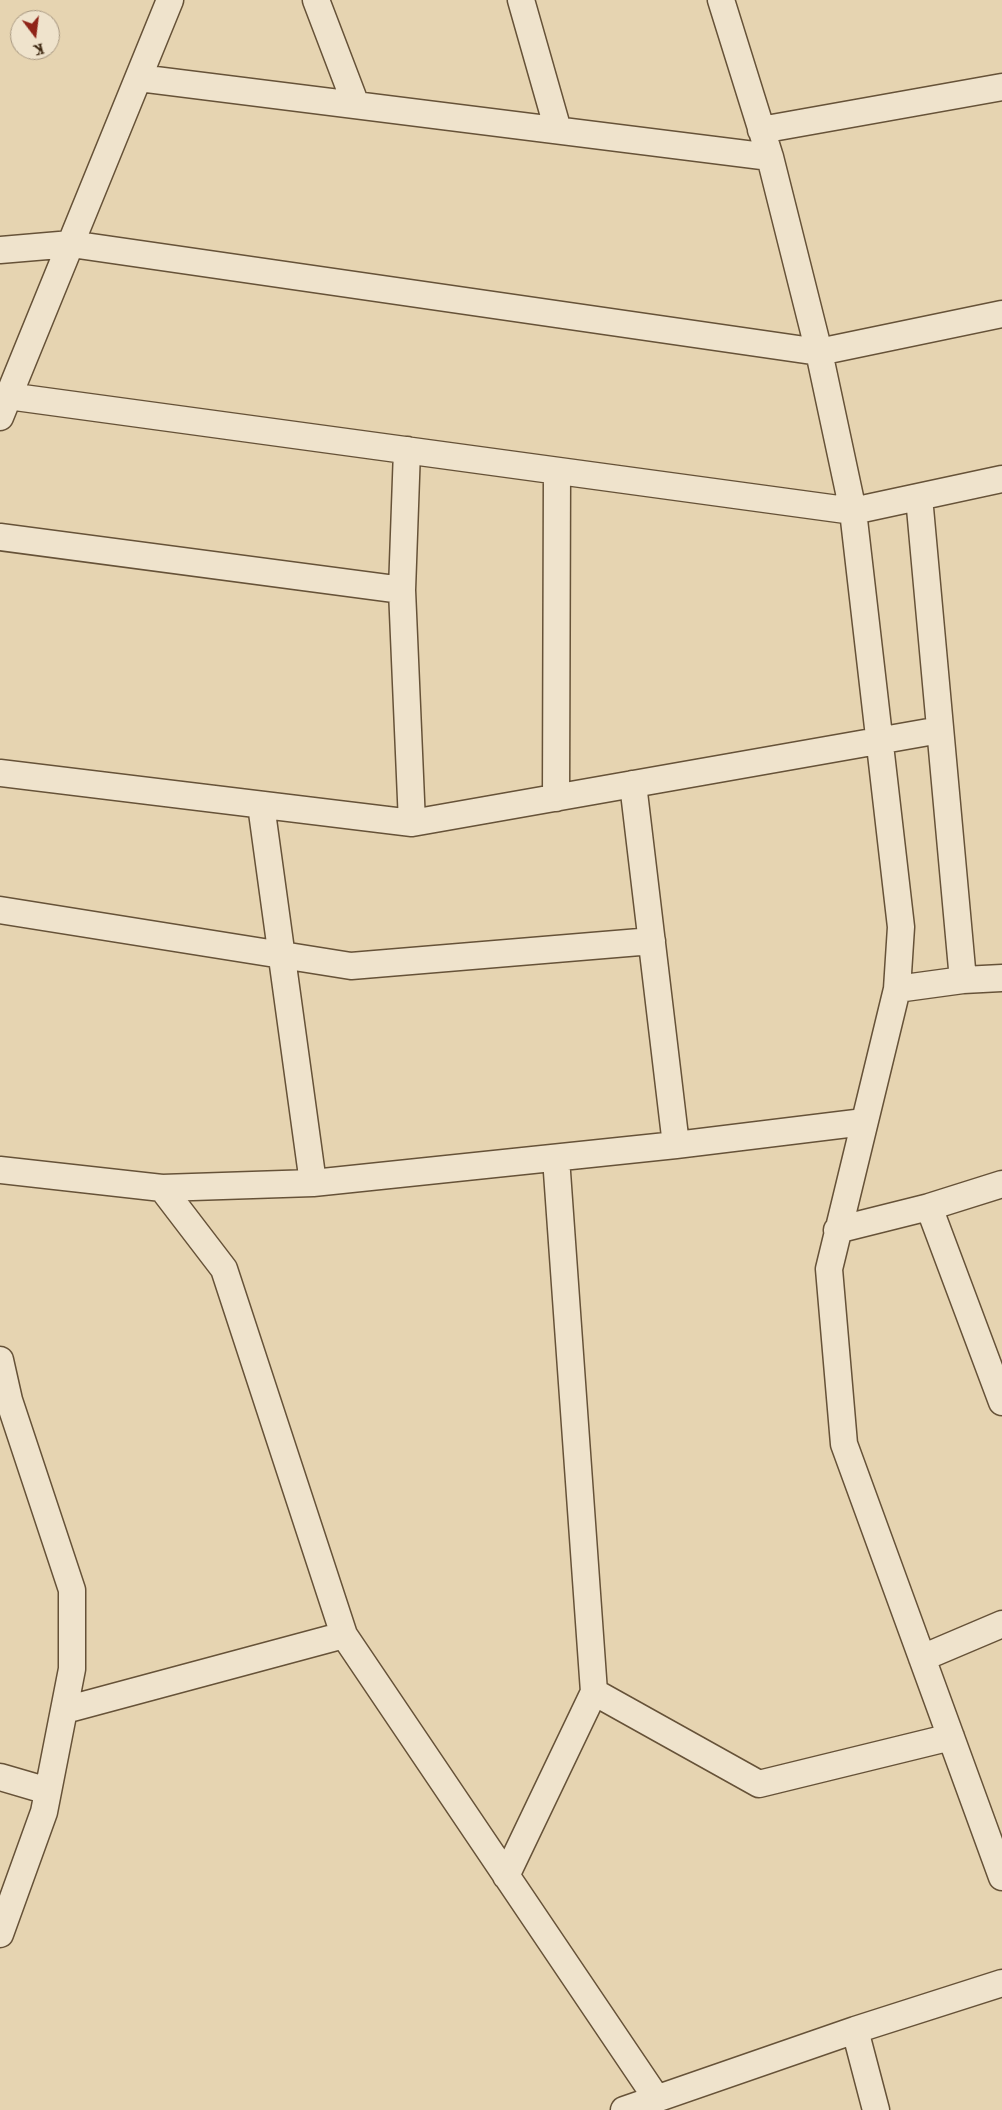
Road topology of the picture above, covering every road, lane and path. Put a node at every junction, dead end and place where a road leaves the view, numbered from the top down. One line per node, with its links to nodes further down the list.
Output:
1 (170, 0): 5 (street)
2 (316, 0): 7 (street)
3 (521, 0): 8 (street)
4 (721, 0): 9 (street)
5 (139, 78): 7 (street); 11 (street)
6 (1002, 86): 9 (street)
7 (356, 105): 8 (street)
8 (558, 130): 10 (street)
9 (761, 130): 10 (street)
10 (770, 157): 14 (street)
11 (71, 244): 12 (street); 14 (street); 15 (street)
12 (0, 250)
13 (1002, 314): 14 (street)
14 (819, 352): 20 (street)
15 (4, 407): 16 (street)
16 (407, 450): 17 (street); 22 (street)
17 (558, 471): 20 (street); 27 (street)
18 (1002, 479): 19 (street)
19 (919, 497): 20 (street); 23 (street)
20 (853, 511): 24 (street)
21 (0, 537): 22 (street)
22 (402, 590): 29 (street)
23 (940, 730): 24 (street); 34 (street)
24 (879, 740): 26 (street); 35 (street)
25 (0, 773): 28 (street)
26 (634, 784): 27 (street); 31 (street)
27 (556, 798): 29 (street)
28 (261, 805): 29 (street); 32 (street)
29 (412, 823)
30 (0, 910): 32 (street)
31 (652, 941): 32 (street); 37 (street)
32 (282, 955): 40 (street)
33 (1002, 978): 34 (street)
34 (963, 980): 35 (street)
35 (897, 989): 36 (street)
36 (864, 1122): 37 (street); 44 (street)
37 (676, 1145): 38 (street)
38 (556, 1158): 40 (street); 50 (street)
39 (0, 1170): 42 (street)
40 (312, 1183): 42 (street)
41 (1002, 1184): 43 (street)
42 (162, 1188): 48 (street)
43 (929, 1207): 44 (street); 46 (street)
44 (837, 1230): 49 (street)
45 (1, 1368): 51 (street)
46 (1002, 1402)
47 (1002, 1624): 49 (street)
48 (344, 1635): 51 (street); 55 (street)
49 (922, 1658): 52 (street)
50 (594, 1692): 52 (street); 55 (street)
51 (64, 1710): 54 (street)
52 (951, 1737): 56 (street)
53 (0, 1777): 54 (street)
54 (48, 1791): 57 (street)
55 (506, 1876): 60 (street)
56 (1002, 1878)
57 (0, 1934)
58 (1002, 1983): 59 (street)
59 (855, 2030): 60 (street); 62 (street)
60 (656, 2099): 61 (street)
61 (624, 2110)
62 (876, 2110)

